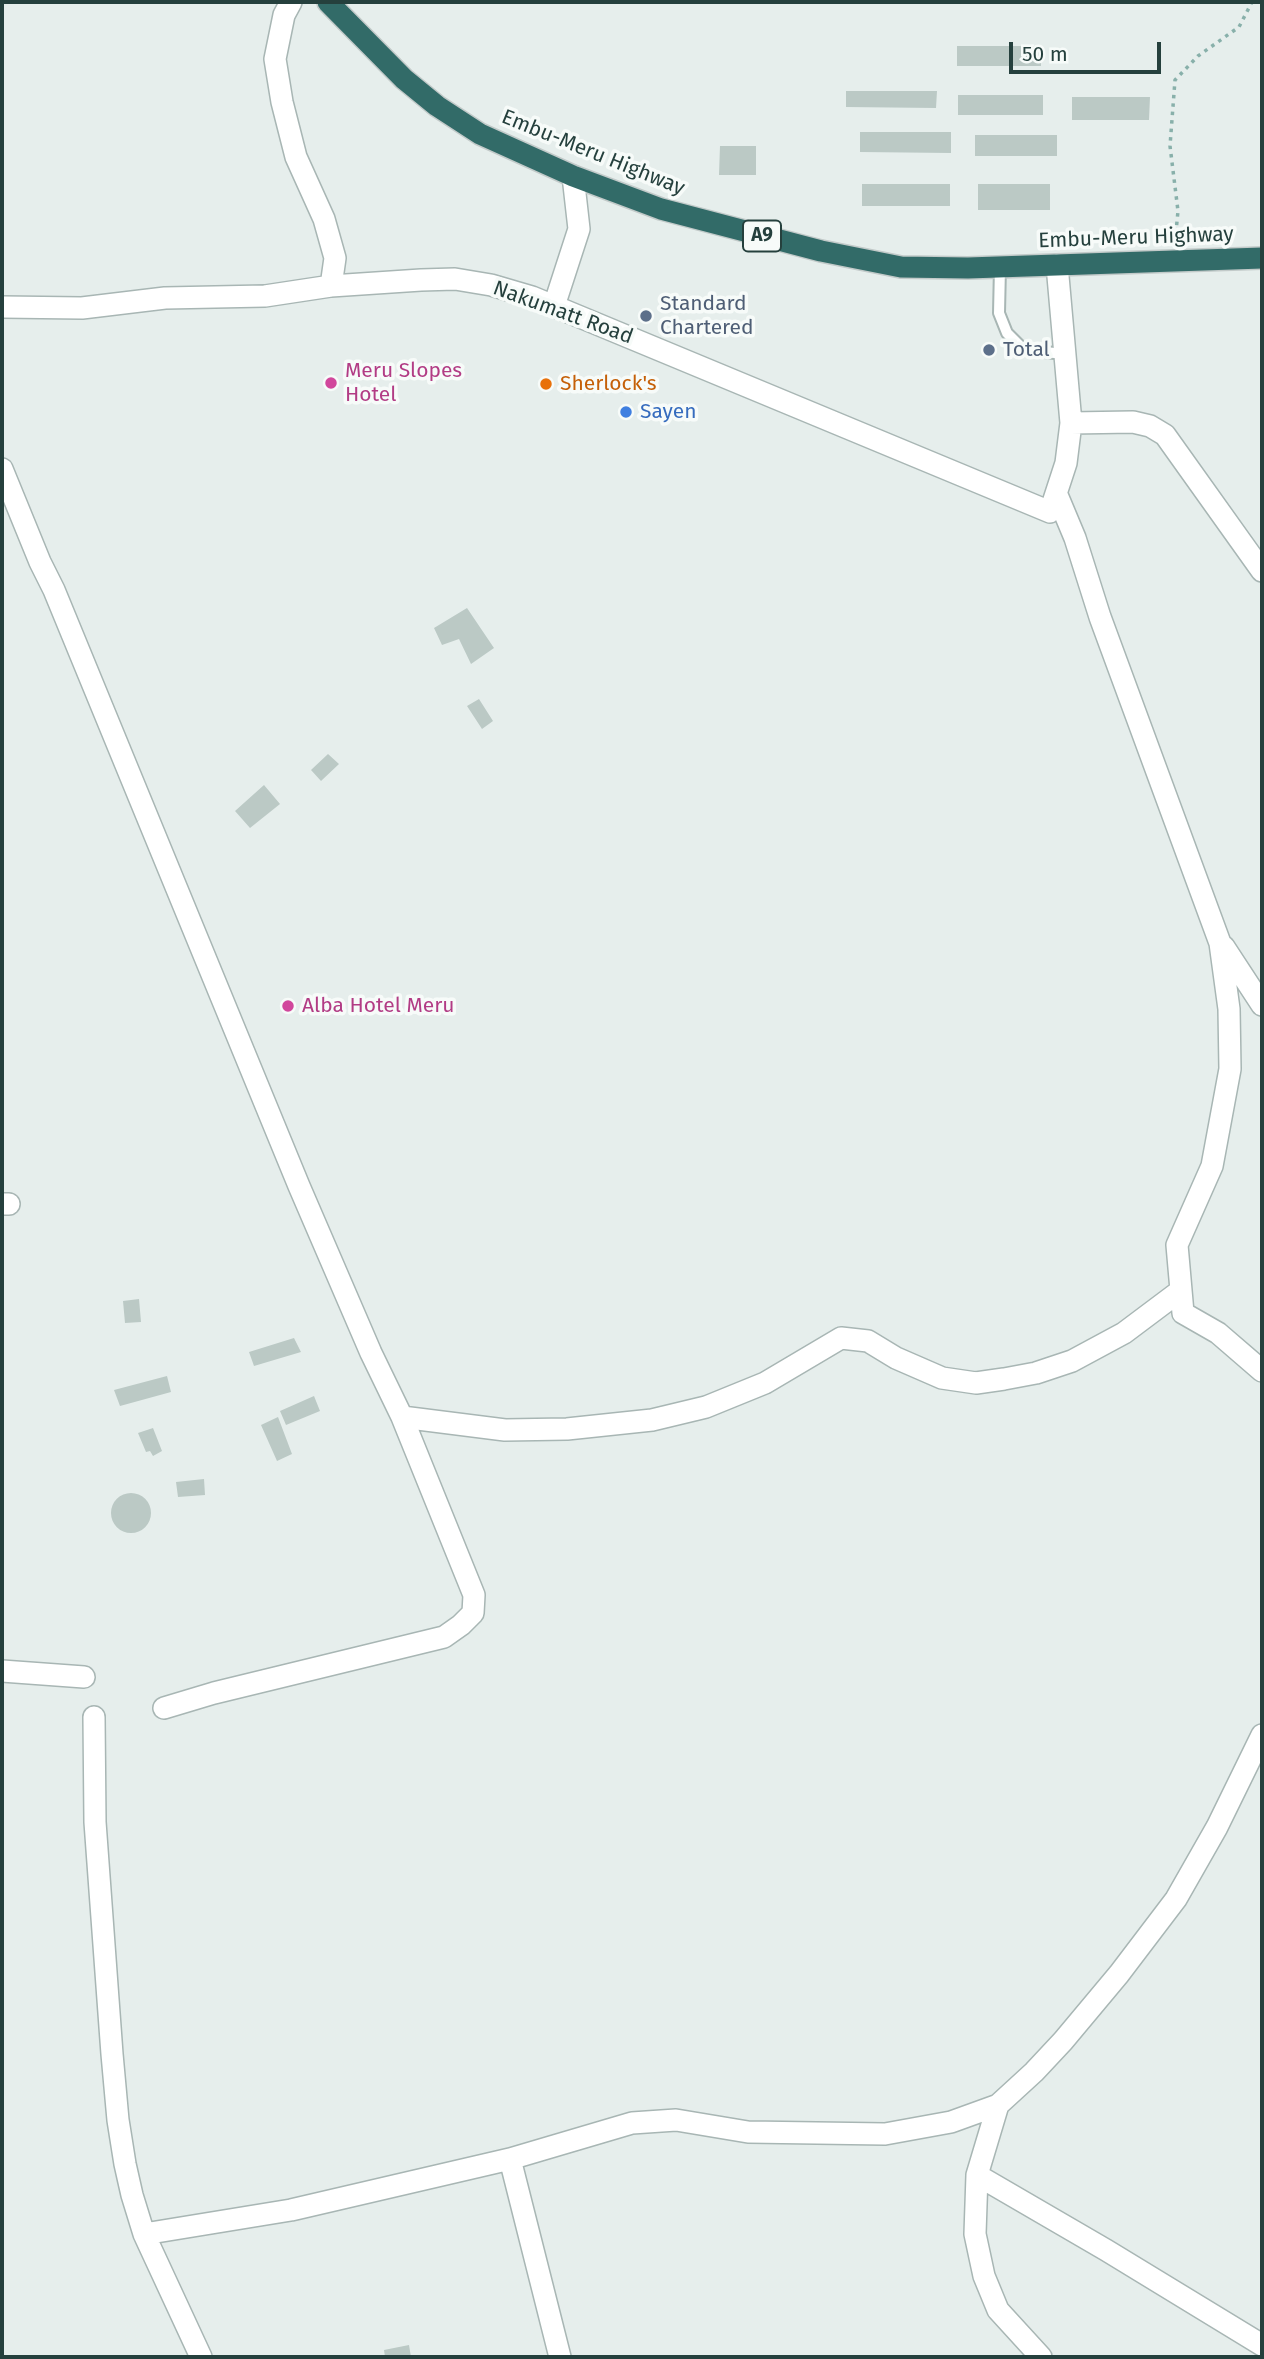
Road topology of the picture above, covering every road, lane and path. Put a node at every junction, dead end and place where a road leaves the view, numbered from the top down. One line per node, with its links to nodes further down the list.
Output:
1 (291, 2): 9 (street)
2 (328, 2): 4 (highway, Embu-Meru Highway / A9)
3 (1252, 2): 6 (path)
4 (573, 176): 8 (highway, Embu-Meru Highway / A9); 10 (street)
5 (1262, 258): 6 (highway, Embu-Meru Highway / A9)
6 (1173, 262): 7 (highway, Embu-Meru Highway / A9)
7 (1056, 265): 8 (highway, Embu-Meru Highway / A9); 12 (street)
8 (1000, 267): 12 (lane)
9 (331, 286): 10 (street, Nakumatt Road); 11 (street, Nakumatt Road)
10 (554, 306): 15 (street, Nakumatt Road)
11 (2, 307)
12 (1065, 354): 13 (street)
13 (1071, 423): 15 (street); 16 (street)
14 (2, 469): 21 (street)
15 (1054, 503): 17 (street)
16 (1262, 570)
17 (1220, 943): 18 (street); 19 (street)
18 (1262, 1005)
19 (1180, 1291): 20 (street); 21 (street)
20 (1262, 1371)
21 (402, 1417): 24 (street)
22 (2, 1671): 23 (street)
23 (84, 1677)
24 (164, 1708)
25 (94, 1717): 30 (street)
26 (1262, 1735): 27 (street)
27 (998, 2105): 28 (street); 29 (street)
28 (510, 2159): 30 (street); 33 (street)
29 (976, 2175): 31 (street); 34 (street)
30 (144, 2234): 32 (street)
31 (1262, 2345)
32 (201, 2357)
33 (560, 2357)
34 (1041, 2357)

